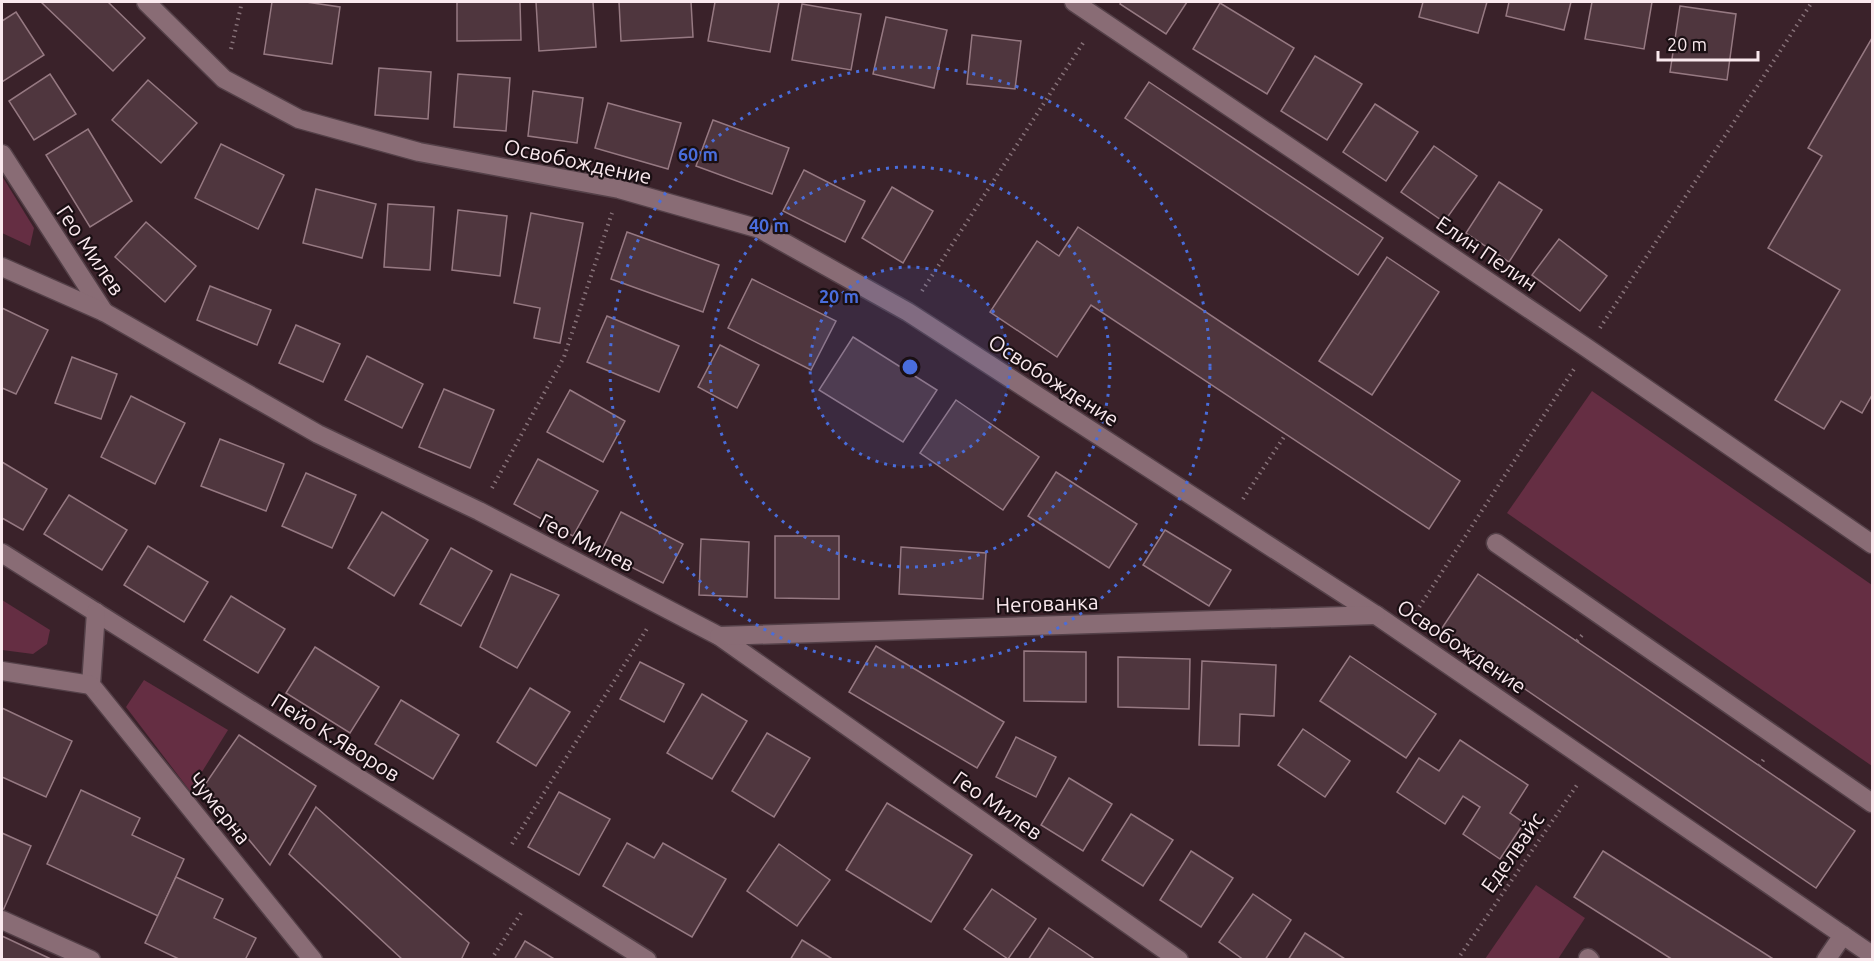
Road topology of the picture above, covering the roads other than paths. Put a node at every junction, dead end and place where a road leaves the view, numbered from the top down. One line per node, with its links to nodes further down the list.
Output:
1 (146, 2): 10 (street, Освобождение)
2 (1074, 2): 7 (street, Елин Пелин)
3 (2, 154): 5 (street, Гео Милев)
4 (2, 267): 5 (street)
5 (104, 312): 11 (street, Гео Милев)
6 (1496, 543): 14 (street)
7 (1872, 544)
8 (2, 553): 9 (street, Пейо К.Яворов)
9 (96, 612): 13 (street); 20 (street, Пейо К.Яворов)
10 (1376, 615): 11 (street, Негованка); 16 (street, Освобождение)
11 (719, 636): 21 (street, Гео Милев)
12 (2, 670): 13 (street)
13 (91, 686): 19 (street, Чумерна)
14 (1872, 803)
15 (2, 920): 18 (street)
16 (1843, 934): 17 (street, Освобождение); 22 (street)
17 (1872, 955)
18 (90, 960)
19 (313, 960)
20 (647, 960)
21 (1179, 960)
22 (1826, 960)

